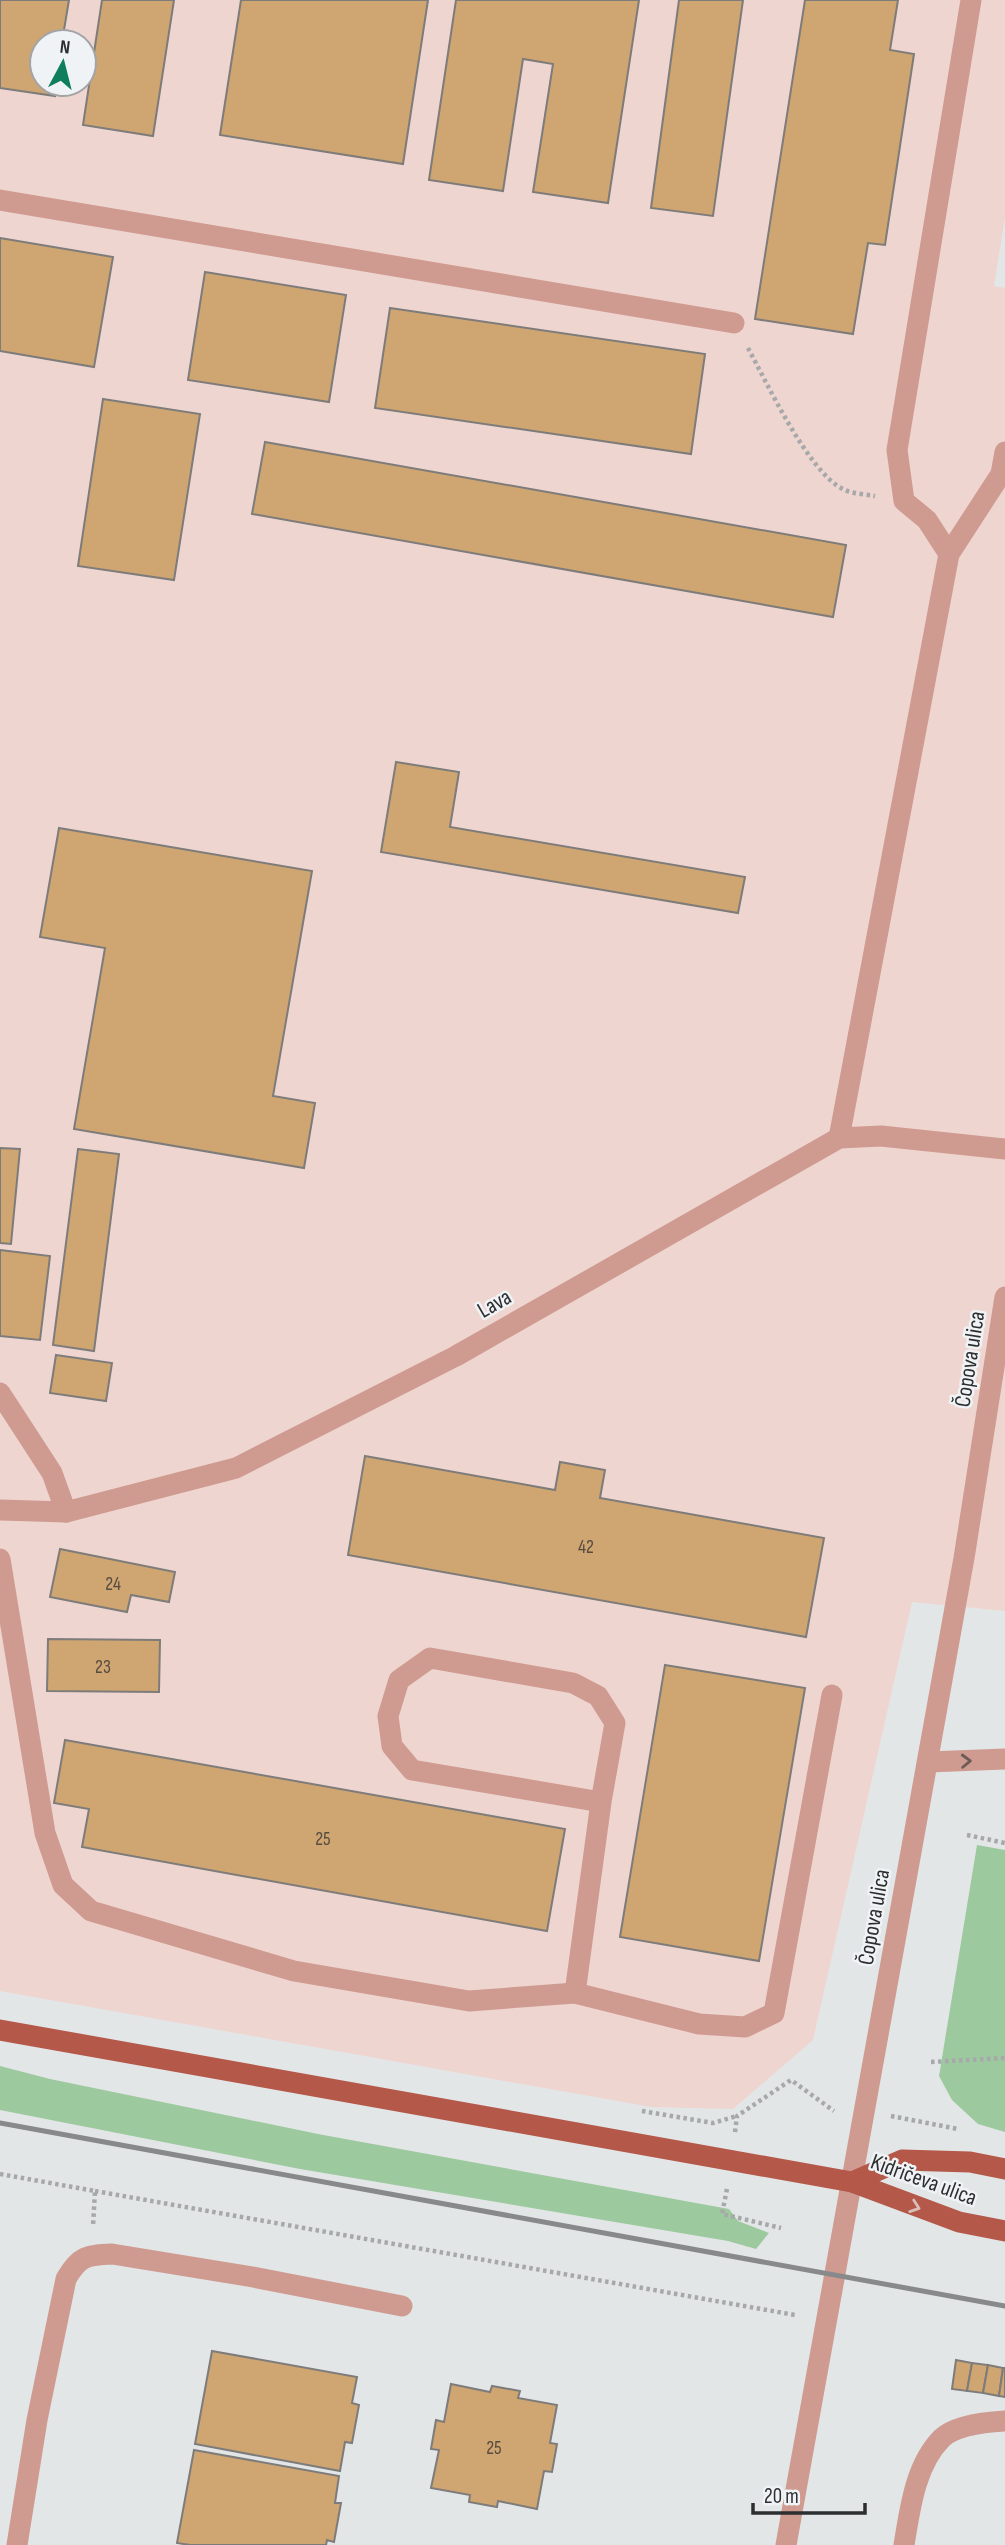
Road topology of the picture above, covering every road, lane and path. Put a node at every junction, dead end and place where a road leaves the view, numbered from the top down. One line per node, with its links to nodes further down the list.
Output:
1 (971, 0): 5 (street)
2 (0, 200): 3 (street)
3 (734, 323): 5 (path)
4 (1005, 452): 6 (street)
5 (904, 501): 6 (street)
6 (949, 554): 7 (street)
7 (839, 1138): 8 (street, Lava); 12 (street, Lava)
8 (1005, 1149)
9 (1005, 1297): 16 (street, Čopova ulica)
10 (0, 1393): 12 (street)
11 (0, 1510): 12 (street, Lava)
12 (66, 1512)
13 (0, 1559): 20 (street)
14 (832, 1695): 20 (street)
15 (1005, 1759): 16 (street, one-way to 15)
16 (928, 1762): 26 (street, Čopova ulica)
17 (601, 1802): 17 (street); 20 (street)
18 (967, 1835): 19 (path)
19 (1005, 1843)
20 (575, 1993)
21 (0, 2030): 26 (main road)
22 (1005, 2058): 23 (path)
23 (931, 2062)
24 (1005, 2169): 26 (main road, Kidričeva ulica)
25 (0, 2174): 27 (path)
26 (852, 2182): 28 (main road, Kidričeva ulica, one-way to 28); 34 (street, Čopova ulica)
27 (95, 2191): 29 (path); 31 (path)
28 (1005, 2231)
29 (92, 2255): 30 (street); 33 (street)
30 (402, 2306)
31 (794, 2315)
32 (1005, 2421): 35 (street)
33 (17, 2545)
34 (786, 2545)
35 (904, 2545)

